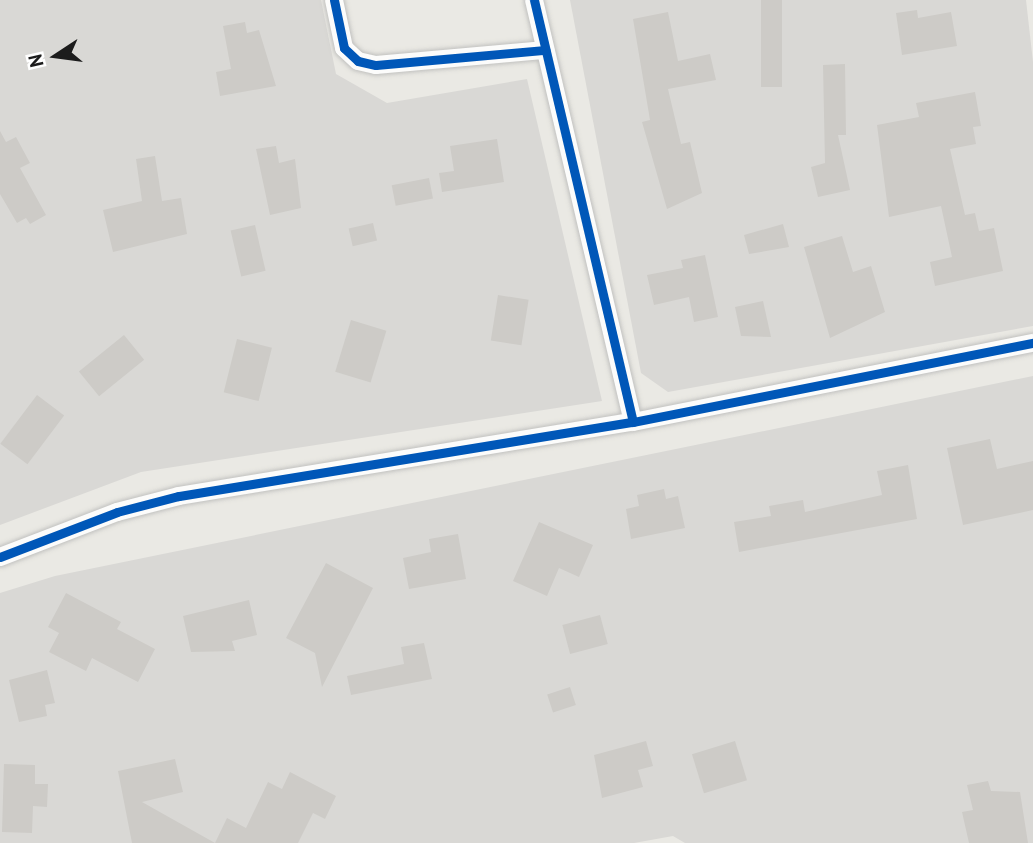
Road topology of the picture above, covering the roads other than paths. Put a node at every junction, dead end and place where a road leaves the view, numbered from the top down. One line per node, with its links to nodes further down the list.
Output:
1 (334, 0): 3 (street)
2 (534, 0): 3 (street)
3 (545, 50): 5 (street)
4 (1033, 343): 5 (street)
5 (633, 422): 6 (street)
6 (0, 557)

